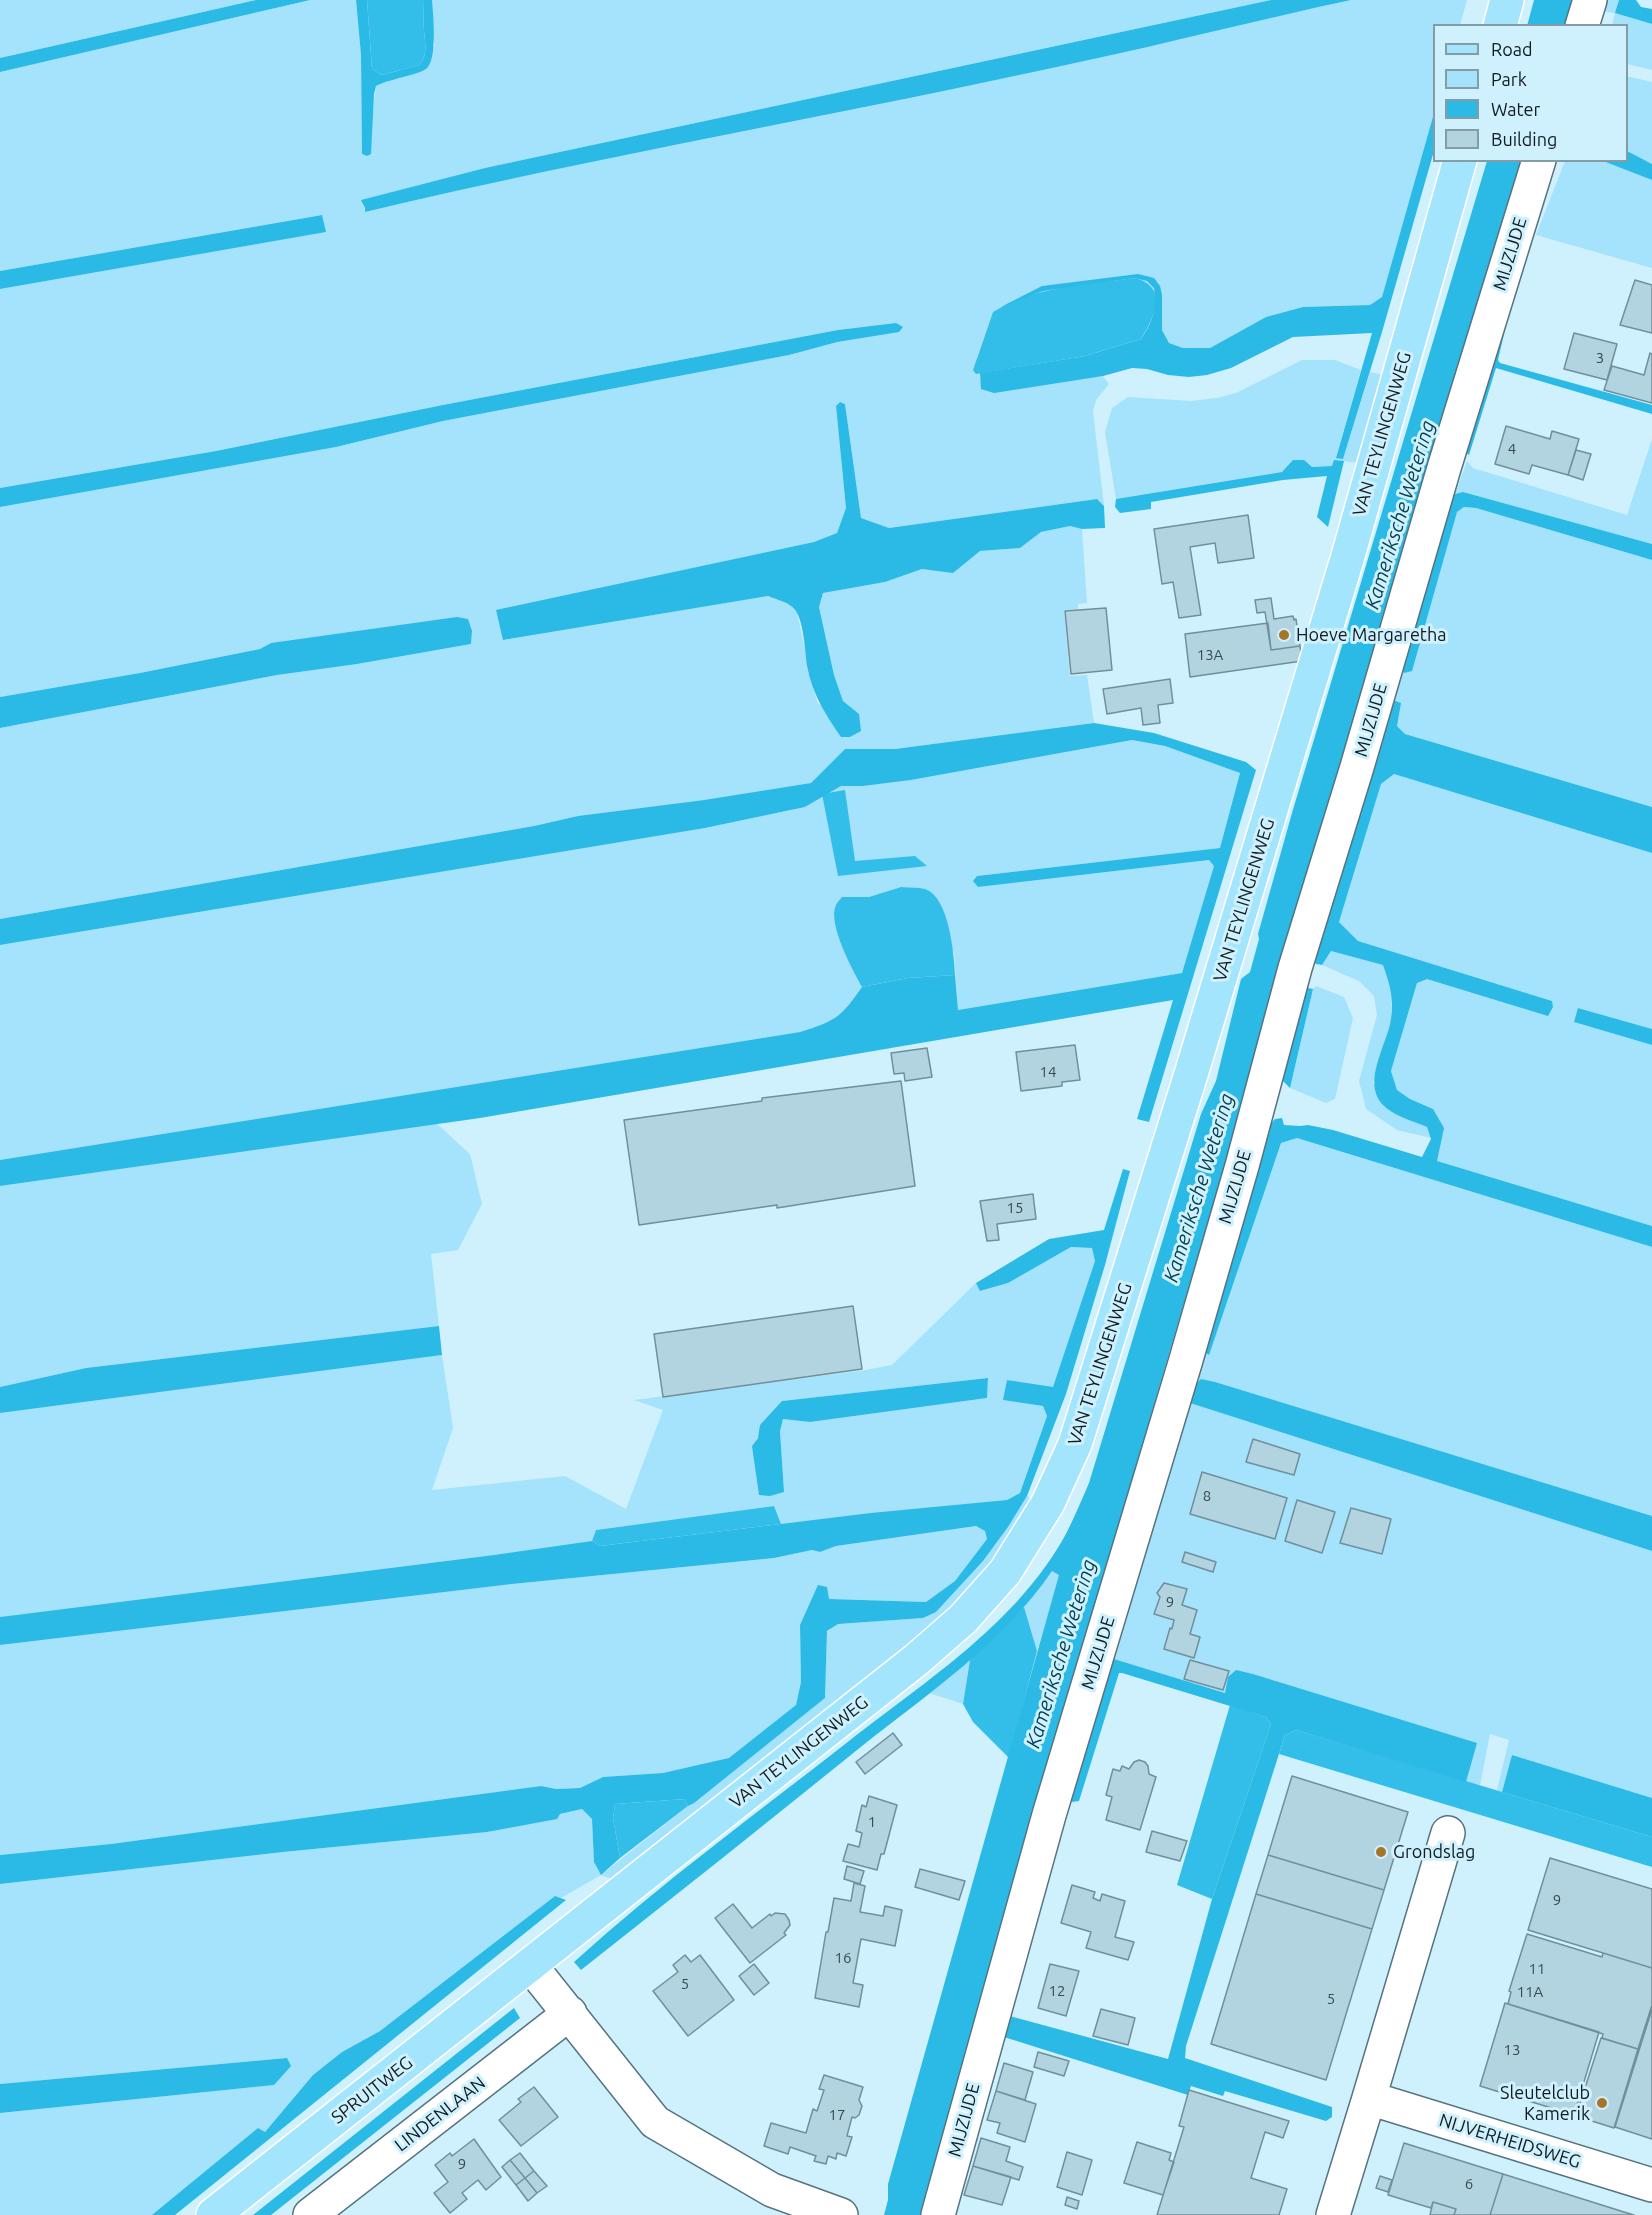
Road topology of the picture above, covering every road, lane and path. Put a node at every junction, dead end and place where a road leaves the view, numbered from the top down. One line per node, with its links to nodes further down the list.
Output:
1 (1507, 0): 3 (main road)
2 (1590, 0): 4 (street)
3 (1501, 24)
4 (1583, 24)
5 (1459, 162): 8 (main road, VAN TEYLINGENWEG)
6 (1538, 162): 15 (street, MIJZIJDE)
7 (1448, 1833): 10 (street)
8 (530, 1965): 9 (street); 12 (main road, SPRUITWEG)
9 (570, 2013): 13 (street, LINDENLAAN); 14 (street)
10 (1369, 2098): 11 (street, NIJVERHEIDSWEG); 16 (street)
11 (1652, 2185)
12 (213, 2215)
13 (310, 2215)
14 (841, 2215)
15 (938, 2215)
16 (1333, 2215)

